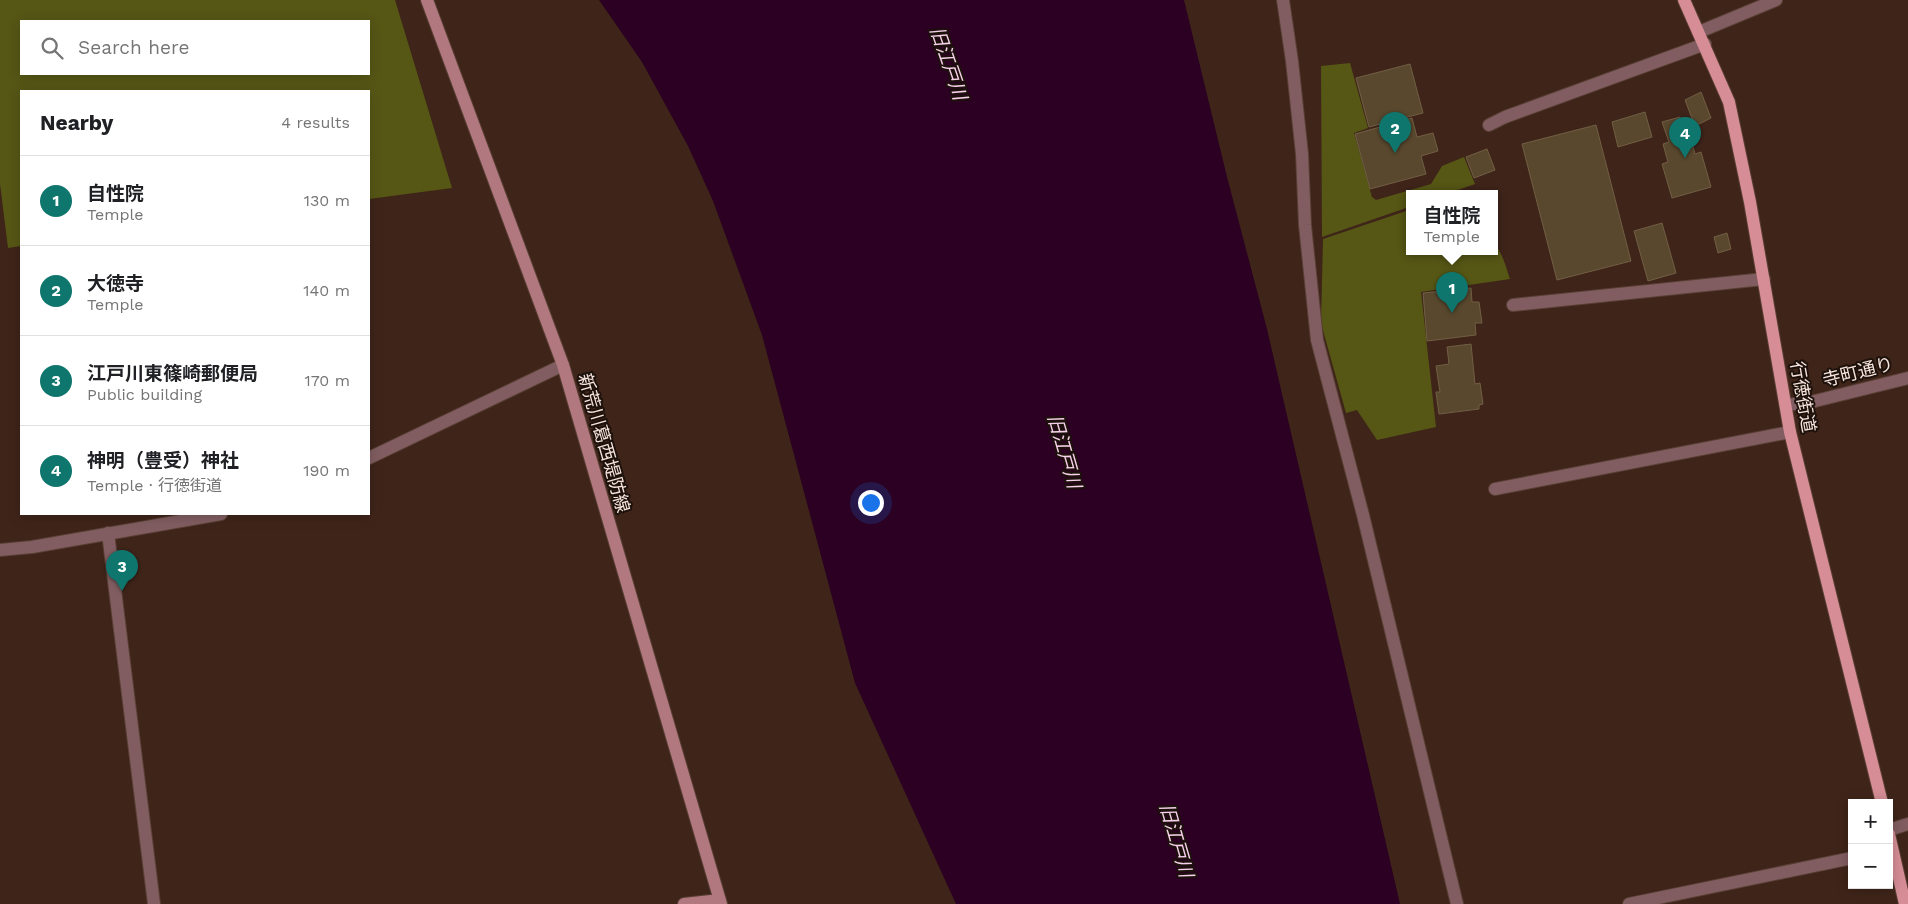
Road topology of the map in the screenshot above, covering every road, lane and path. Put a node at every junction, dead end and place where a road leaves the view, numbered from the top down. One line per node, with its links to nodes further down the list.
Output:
1 (428, 0): 10 (main road, 新荒川葛西堤防線)
2 (1283, 0): 27 (street)
3 (1684, 0): 5 (main road, 行徳街道)
4 (1776, 0): 5 (street)
5 (1699, 32): 6 (main road, 行徳街道)
6 (1705, 44): 7 (street); 8 (main road, 行徳街道)
7 (1489, 125)
8 (1764, 279): 9 (street); 12 (main road, 行徳街道)
9 (1514, 306)
10 (563, 365): 14 (street); 24 (main road, 新荒川葛西堤防線)
11 (1908, 378): 12 (street, 寺町通り)
12 (1786, 405): 13 (main road, 行徳街道)
13 (1790, 432): 15 (street); 19 (main road, 行徳街道)
14 (370, 458)
15 (1495, 489)
16 (215, 515): 17 (street)
17 (108, 534): 18 (street); 25 (street)
18 (0, 550)
19 (1881, 799)
20 (1908, 824): 21 (street)
21 (1893, 829)
22 (1848, 859): 28 (street)
23 (1893, 859): 29 (main road)
24 (721, 902): 26 (main road)
25 (154, 904)
26 (684, 904)
27 (1457, 904)
28 (1629, 904)
29 (1905, 904)

